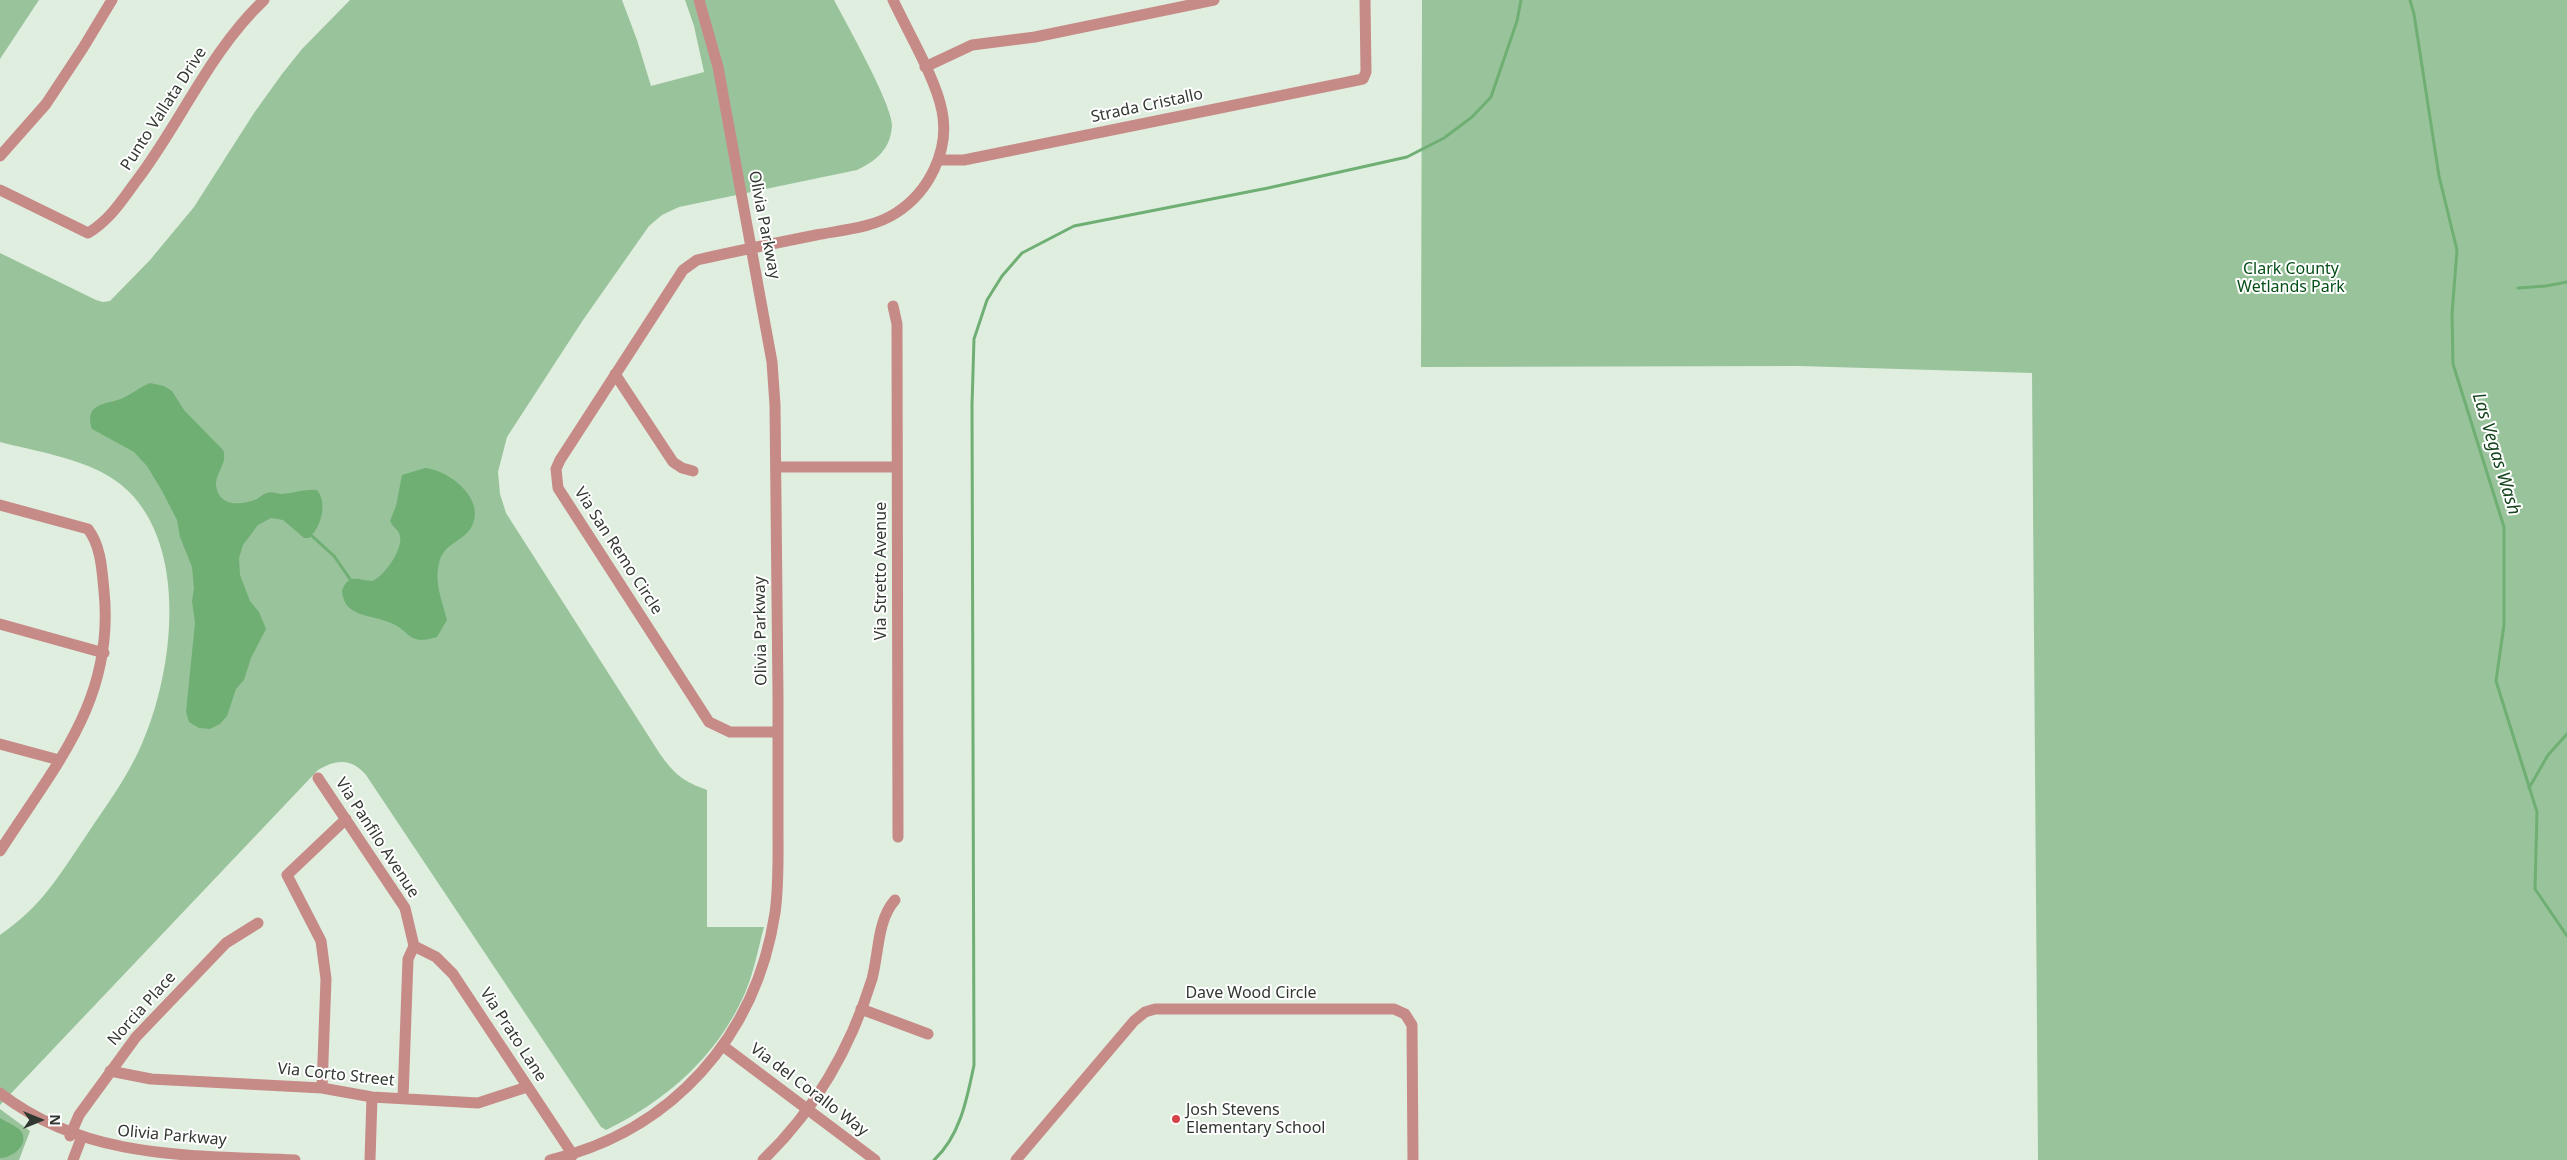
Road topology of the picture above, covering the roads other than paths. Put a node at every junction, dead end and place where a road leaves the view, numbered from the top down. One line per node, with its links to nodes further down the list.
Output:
1 (112, 0): 8 (street)
2 (264, 0): 10 (street, Punto Vallata Drive)
3 (699, 0): 11 (street, Olivia Parkway)
4 (893, 0): 7 (street, Via San Remo Circle)
5 (1214, 0): 7 (street)
6 (1365, 0): 9 (street, Strada Cristallo)
7 (925, 67): 9 (street, Via San Remo Circle)
8 (0, 156)
9 (938, 160): 11 (street, Via San Remo Circle)
10 (0, 190)
11 (752, 248): 13 (street, Via San Remo Circle); 14 (street, Olivia Parkway)
12 (892, 306): 15 (street, Via Stretto Avenue)
13 (615, 374): 16 (street); 20 (street, Via San Remo Circle)
14 (776, 467): 15 (street); 20 (street, Olivia Parkway)
15 (898, 467): 25 (street, Via Stretto Avenue)
16 (693, 471)
17 (0, 505): 19 (street)
18 (0, 624): 19 (street)
19 (104, 653): 22 (street)
20 (778, 732): 32 (street, Olivia Parkway)
21 (0, 744): 22 (street)
22 (59, 760): 26 (street)
23 (318, 778): 24 (street, Via Panfilo Avenue)
24 (346, 819): 29 (street, Via Panfilo Avenue); 35 (street)
25 (898, 837)
26 (0, 851)
27 (895, 900): 30 (street)
28 (258, 923): 33 (street, Norcia Place)
29 (414, 946): 34 (street, Via Prato Lane); 38 (street)
30 (861, 1009): 31 (street); 39 (street)
31 (928, 1034)
32 (723, 1046): 39 (street, Via del Corallo Way); 41 (street, Olivia Parkway)
33 (110, 1071): 35 (street, Via Corto Street); 40 (street, Norcia Place)
34 (527, 1087): 38 (street, Via Corto Street); 41 (street, Via Prato Lane)
35 (322, 1088): 37 (street, Via Corto Street)
36 (0, 1093): 40 (street, Olivia Parkway)
37 (372, 1097): 38 (street, Via Corto Street); 44 (street)
38 (403, 1098)
39 (808, 1109): 46 (street); 47 (street, Via del Corallo Way)
40 (75, 1137): 42 (street, Norcia Place); 43 (street, Olivia Parkway)
41 (573, 1155): 45 (street, Olivia Parkway)
42 (73, 1160)
43 (296, 1160)
44 (370, 1160)
45 (550, 1160)
46 (763, 1160)
47 (875, 1160)
48 (1016, 1160): 49 (street, Dave Wood Circle)
49 (1413, 1160)

